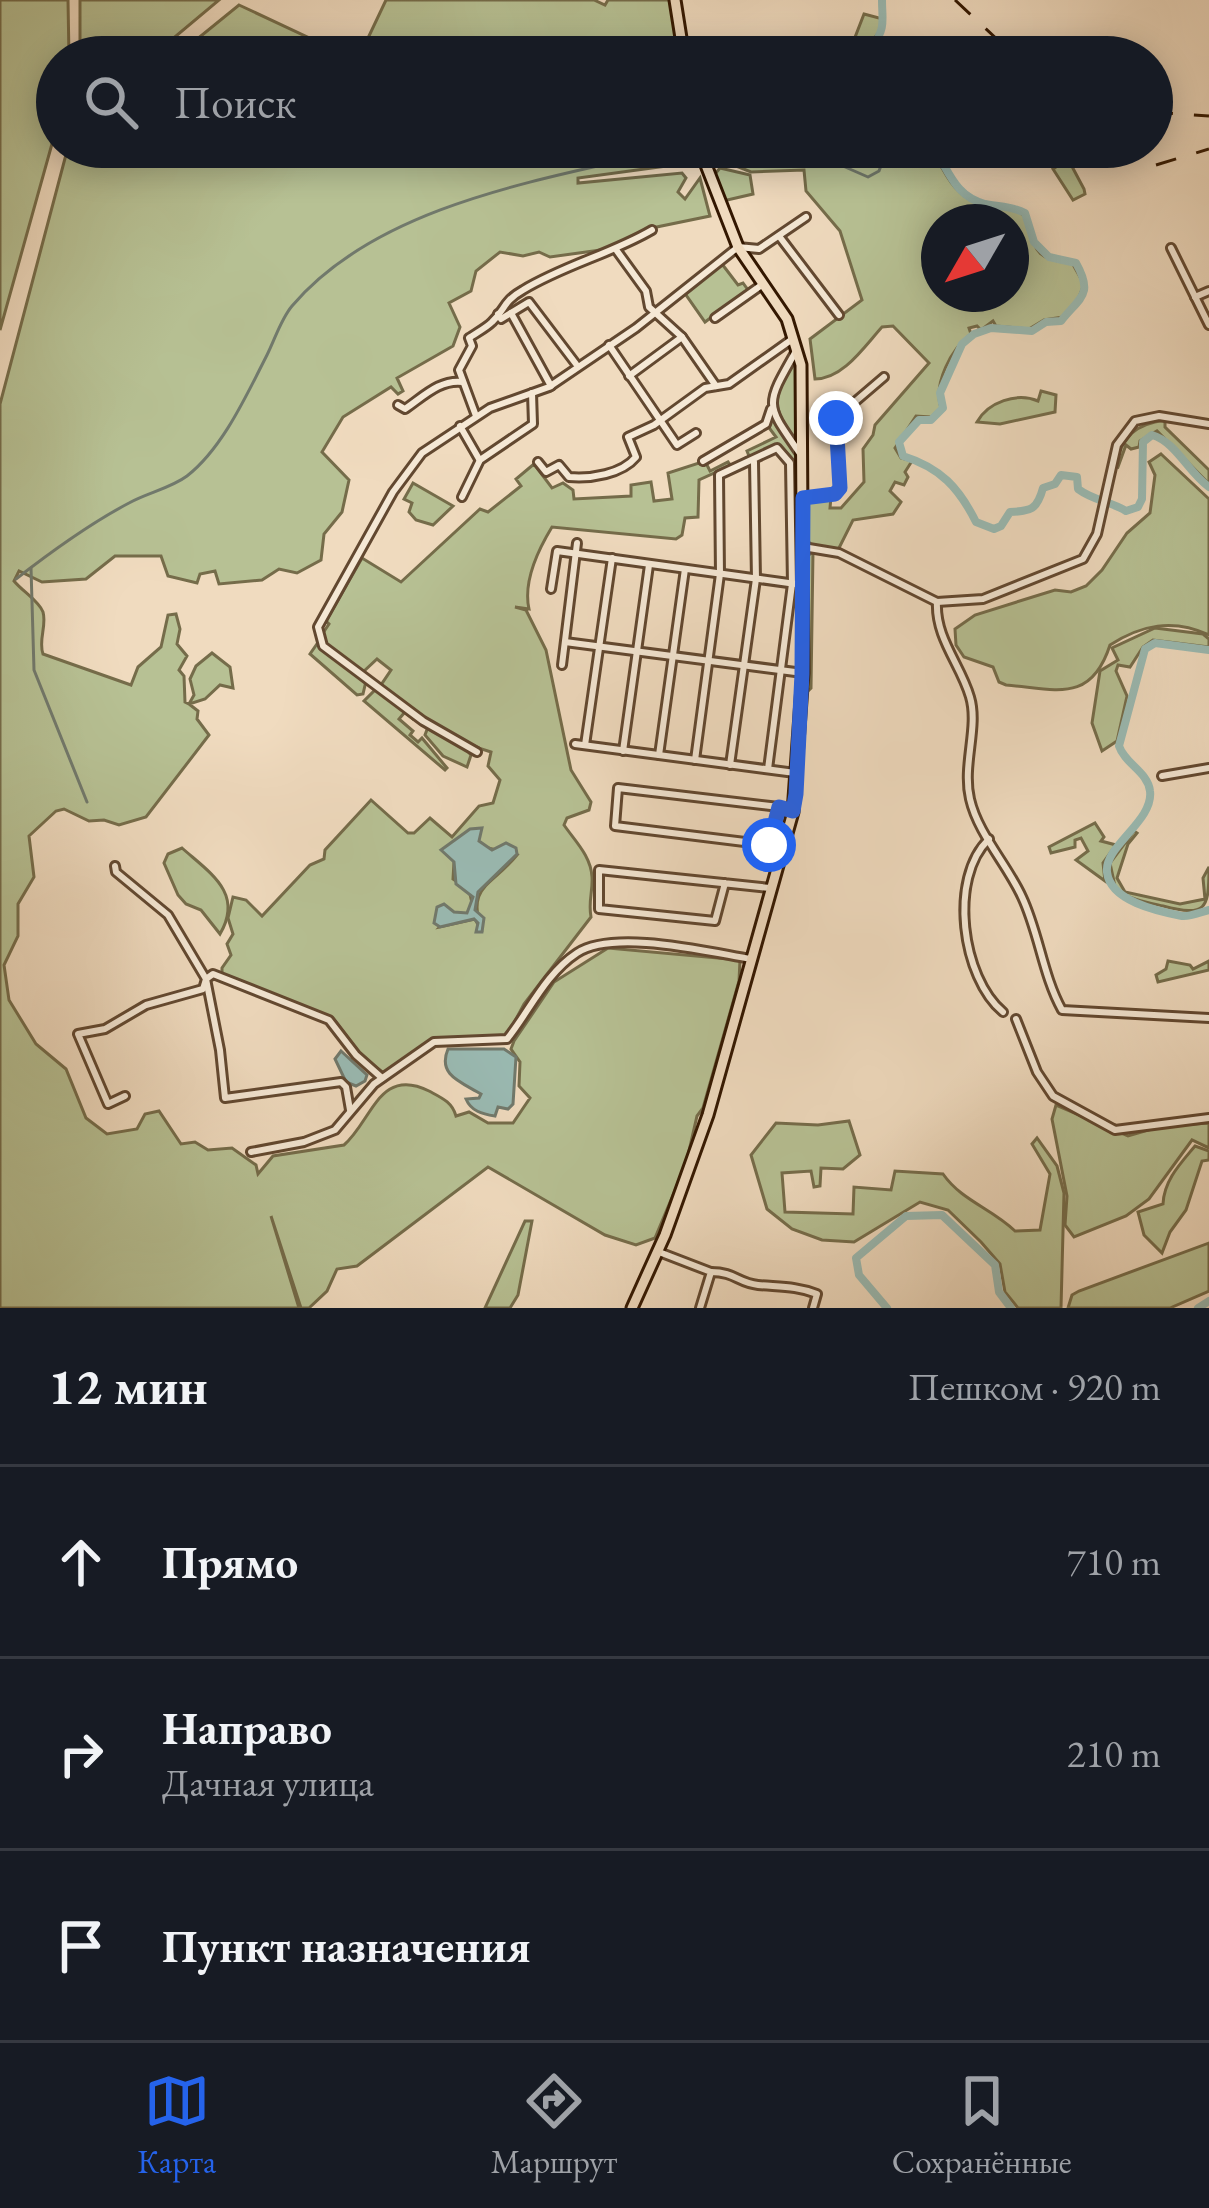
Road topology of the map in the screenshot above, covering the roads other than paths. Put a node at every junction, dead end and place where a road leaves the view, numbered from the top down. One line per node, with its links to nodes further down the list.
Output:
1 (675, 0): 2 (main road)
2 (680, 36)
3 (707, 168): 7 (main road)
4 (806, 217): 6 (street)
5 (652, 230): 9 (street)
6 (779, 236): 7 (street); 18 (street)
7 (738, 248): 10 (main road); 17 (street)
8 (1171, 248): 13 (street)
9 (616, 251): 11 (street); 17 (street)
10 (764, 284): 19 (street); 22 (main road)
11 (520, 292): 14 (street); 16 (street)
12 (1209, 292): 13 (street)
13 (1195, 298): 20 (street)
14 (526, 304): 15 (street); 24 (street)
15 (511, 313): 16 (street); 28 (street)
16 (498, 314): 27 (street)
17 (654, 314): 21 (street); 23 (street)
18 (839, 315)
19 (715, 318)
20 (1209, 325)
21 (682, 338): 25 (street); 29 (street)
22 (796, 343): 29 (street); 32 (street); 38 (main road)
23 (609, 345): 24 (street); 25 (street)
24 (577, 366): 28 (street)
25 (629, 376): 34 (street)
26 (884, 377): 45 (street)
27 (463, 382): 31 (street); 33 (street)
28 (551, 386): 30 (street)
29 (716, 386): 34 (street)
30 (532, 394): 33 (street); 39 (street)
31 (398, 405)
32 (771, 410): 38 (street); 40 (street)
33 (476, 416): 36 (street)
34 (660, 418): 37 (street); 41 (street)
35 (1209, 424): 56 (street)
36 (460, 425): 39 (street); 69 (street)
37 (696, 433)
38 (803, 457): 43 (main road)
39 (480, 460): 44 (street)
40 (703, 461)
41 (538, 462)
42 (754, 462): 43 (street); 52 (street); 53 (street)
43 (797, 475): 45 (main road); 54 (street)
44 (462, 497)
45 (803, 498): 47 (main road)
46 (577, 543): 48 (street)
47 (802, 547): 54 (main road); 56 (street)
48 (576, 554): 49 (street); 55 (street); 57 (street)
49 (612, 558): 50 (street); 58 (street)
50 (649, 565): 51 (street); 59 (street)
51 (685, 569): 52 (street); 60 (street)
52 (720, 574): 53 (street); 61 (street)
53 (757, 579): 54 (street); 63 (street)
54 (797, 584): 64 (street); 65 (main road)
55 (551, 589)
56 (938, 602): 79 (street)
57 (565, 642): 58 (street); 62 (street)
58 (600, 647): 59 (street); 67 (street)
59 (636, 651): 60 (street); 68 (street)
60 (673, 656): 61 (street); 70 (street)
61 (708, 661): 63 (street); 71 (street)
62 (562, 665)
63 (743, 665): 64 (street); 72 (street)
64 (782, 671): 65 (street); 74 (street)
65 (802, 674): 75 (main road)
66 (574, 744): 67 (street)
67 (585, 746): 68 (street)
68 (623, 751): 70 (street)
69 (477, 752)
70 (659, 755): 71 (street)
71 (695, 760): 72 (street)
72 (730, 765): 74 (street)
73 (1209, 768): 76 (street)
74 (768, 770): 75 (street)
75 (798, 774): 78 (main road)
76 (1162, 776)
77 (779, 807): 77 (street); 78 (street)
78 (793, 811): 82 (main road)
79 (989, 839): 85 (street); 87 (street)
80 (115, 866): 84 (street)
81 (725, 883): 81 (street); 82 (street)
82 (770, 888): 83 (main road)
83 (751, 959): 88 (street); 93 (main road)
84 (206, 979): 88 (street); 89 (street); 90 (street)
85 (1003, 1012)
86 (1016, 1018): 91 (street)
87 (1209, 1018)
88 (382, 1078): 90 (street)
89 (125, 1096)
90 (351, 1113): 92 (street)
91 (1209, 1118)
92 (251, 1152)
93 (659, 1252): 94 (street); 95 (main road)
94 (711, 1272): 96 (street); 97 (street)
95 (632, 1308)
96 (700, 1308)
97 (813, 1308)

